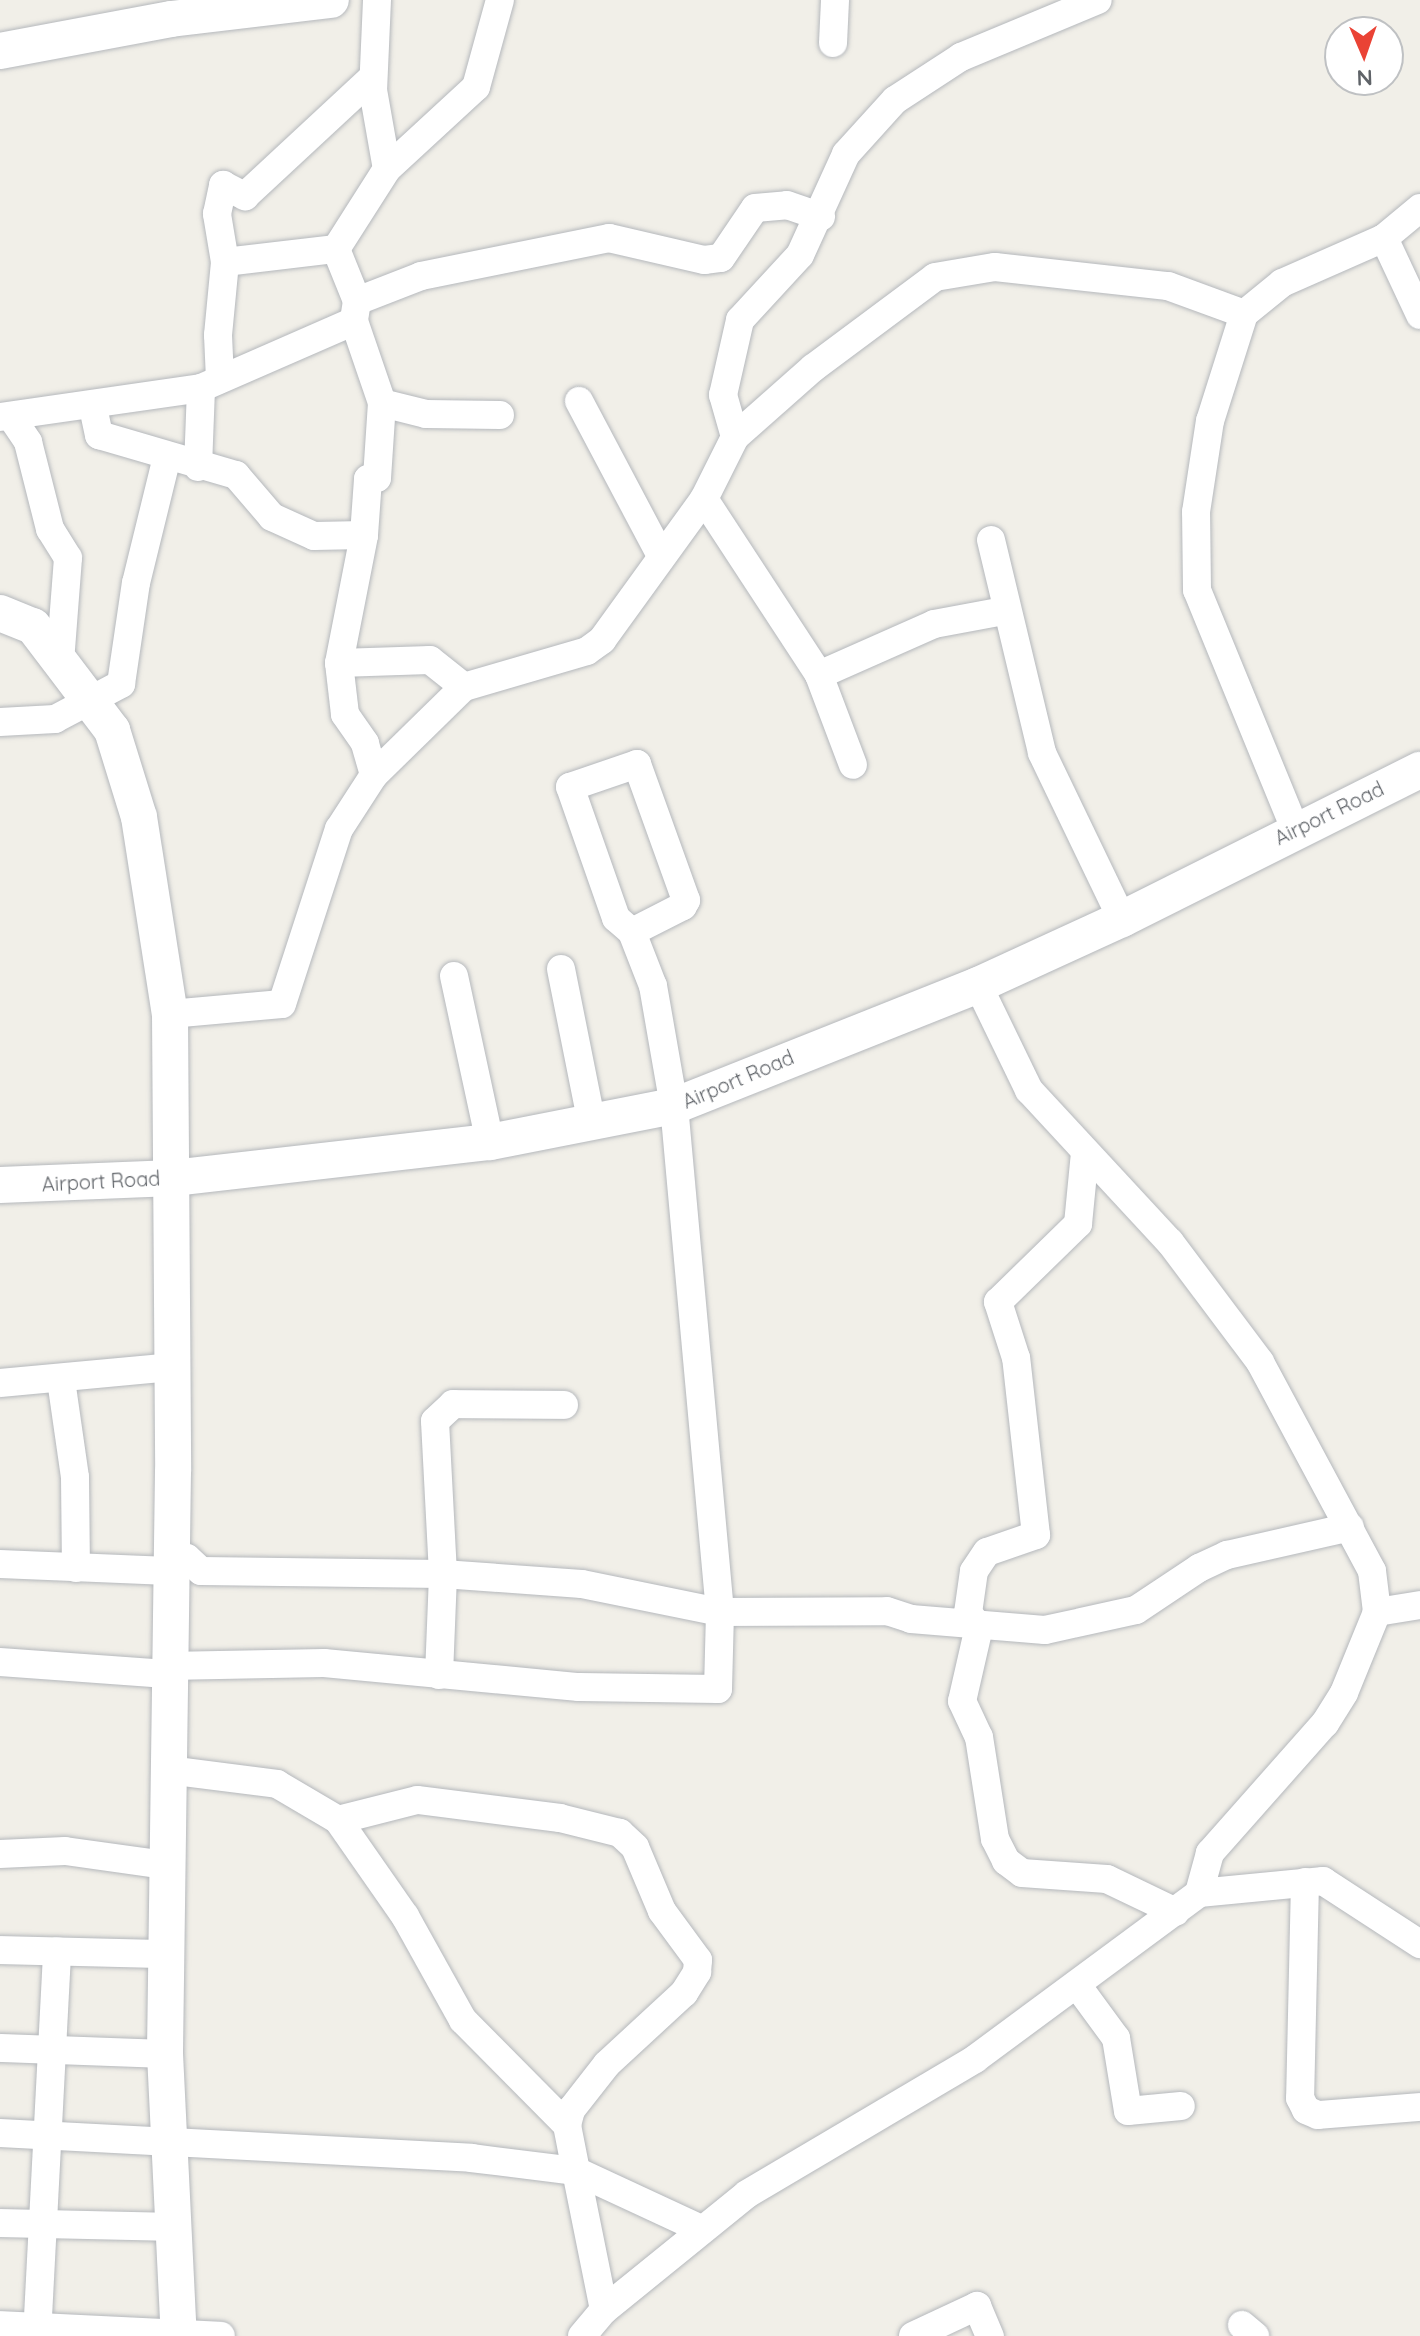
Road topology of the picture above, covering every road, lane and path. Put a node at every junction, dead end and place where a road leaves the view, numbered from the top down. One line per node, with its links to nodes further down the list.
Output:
1 (331, 0): 7 (street)
2 (377, 0): 8 (street)
3 (500, 0): 9 (street)
4 (835, 0): 6 (street)
5 (1098, 0): 11 (street)
6 (833, 43)
7 (0, 51)
8 (372, 78): 9 (street); 14 (street)
9 (387, 169): 13 (street)
10 (1420, 208): 12 (street)
11 (821, 217): 15 (street); 24 (street)
12 (1384, 238): 16 (street); 17 (street)
13 (336, 249): 14 (street); 15 (street)
14 (225, 262): 18 (street)
15 (356, 311): 18 (street); 20 (street)
16 (1244, 314): 24 (street); 42 (street)
17 (1420, 315)
18 (210, 384): 21 (street); 26 (street)
19 (579, 401): 30 (street)
20 (382, 403): 22 (street); 28 (street)
21 (93, 407): 23 (street); 25 (street)
22 (500, 415)
23 (6, 418): 33 (street)
24 (735, 437): 27 (street)
25 (167, 457): 26 (street); 37 (street)
26 (198, 467): 28 (street)
27 (704, 499): 30 (street); 35 (street)
28 (364, 535): 34 (street)
29 (991, 540): 31 (street)
30 (661, 556): 36 (street)
31 (1004, 611): 35 (street); 43 (street)
32 (0, 613): 33 (street)
33 (60, 661): 37 (street)
34 (339, 663): 36 (street); 41 (street)
35 (819, 675): 39 (street)
36 (464, 687): 41 (street)
37 (89, 704): 38 (street); 48 (street)
38 (0, 722)
39 (853, 765)
40 (1420, 770): 42 (street, Airport Road)
41 (374, 775): 48 (street)
42 (1295, 829): 43 (street, Airport Road)
43 (1122, 919): 47 (street, Airport Road)
44 (632, 932): 44 (street); 49 (street)
45 (561, 969): 50 (street)
46 (454, 976): 51 (street)
47 (978, 985): 49 (street, Airport Road); 52 (street)
48 (170, 1014): 53 (street)
49 (674, 1106): 50 (street, Airport Road); 65 (street)
50 (592, 1124): 51 (street, Airport Road)
51 (490, 1142): 53 (street, Airport Road)
52 (1085, 1152): 59 (street); 67 (street)
53 (173, 1178): 54 (street, Airport Road); 55 (street)
54 (0, 1185)
55 (173, 1367): 56 (street); 62 (street)
56 (61, 1380): 57 (street); 61 (street)
57 (0, 1383)
58 (564, 1405): 63 (street)
59 (1350, 1527): 66 (street); 67 (street)
60 (0, 1564): 61 (street)
61 (76, 1568): 62 (street)
62 (169, 1571): 63 (street); 69 (street)
63 (443, 1574): 65 (street); 70 (street)
64 (1420, 1605): 66 (street)
65 (720, 1612): 67 (street); 70 (street)
66 (1377, 1612): 76 (street)
67 (979, 1627): 77 (street)
68 (0, 1662): 69 (street)
69 (167, 1670): 70 (street); 71 (street)
70 (439, 1675)
71 (168, 1770): 72 (street); 74 (street)
72 (338, 1820): 88 (street); 88 (street)
73 (0, 1854): 74 (street)
74 (166, 1865): 81 (street)
75 (1305, 1882): 76 (street); 78 (street); 87 (street)
76 (1199, 1893): 77 (street)
77 (1176, 1912): 82 (street)
78 (1420, 1944)
79 (0, 1950): 80 (street)
80 (57, 1952): 81 (street); 84 (street)
81 (166, 1954): 85 (street)
82 (1077, 1985): 86 (street); 96 (street)
83 (0, 2048): 84 (street)
84 (54, 2051): 85 (street); 90 (street)
85 (165, 2054): 91 (street)
86 (1181, 2106)
87 (1420, 2107)
88 (567, 2125): 92 (street)
89 (0, 2133): 90 (street)
90 (50, 2133): 91 (street); 94 (street)
91 (166, 2139): 92 (street); 95 (street)
92 (576, 2171): 96 (street); 97 (street)
93 (0, 2223): 94 (street)
94 (45, 2224): 95 (street); 99 (street)
95 (173, 2227): 100 (street)
96 (699, 2228): 97 (street)
97 (604, 2310): 102 (street)
98 (0, 2325): 99 (street)
99 (37, 2331): 100 (street)
100 (178, 2335): 101 (street)
101 (221, 2336)
102 (582, 2336)
103 (913, 2336): 104 (street)
104 (990, 2336)

